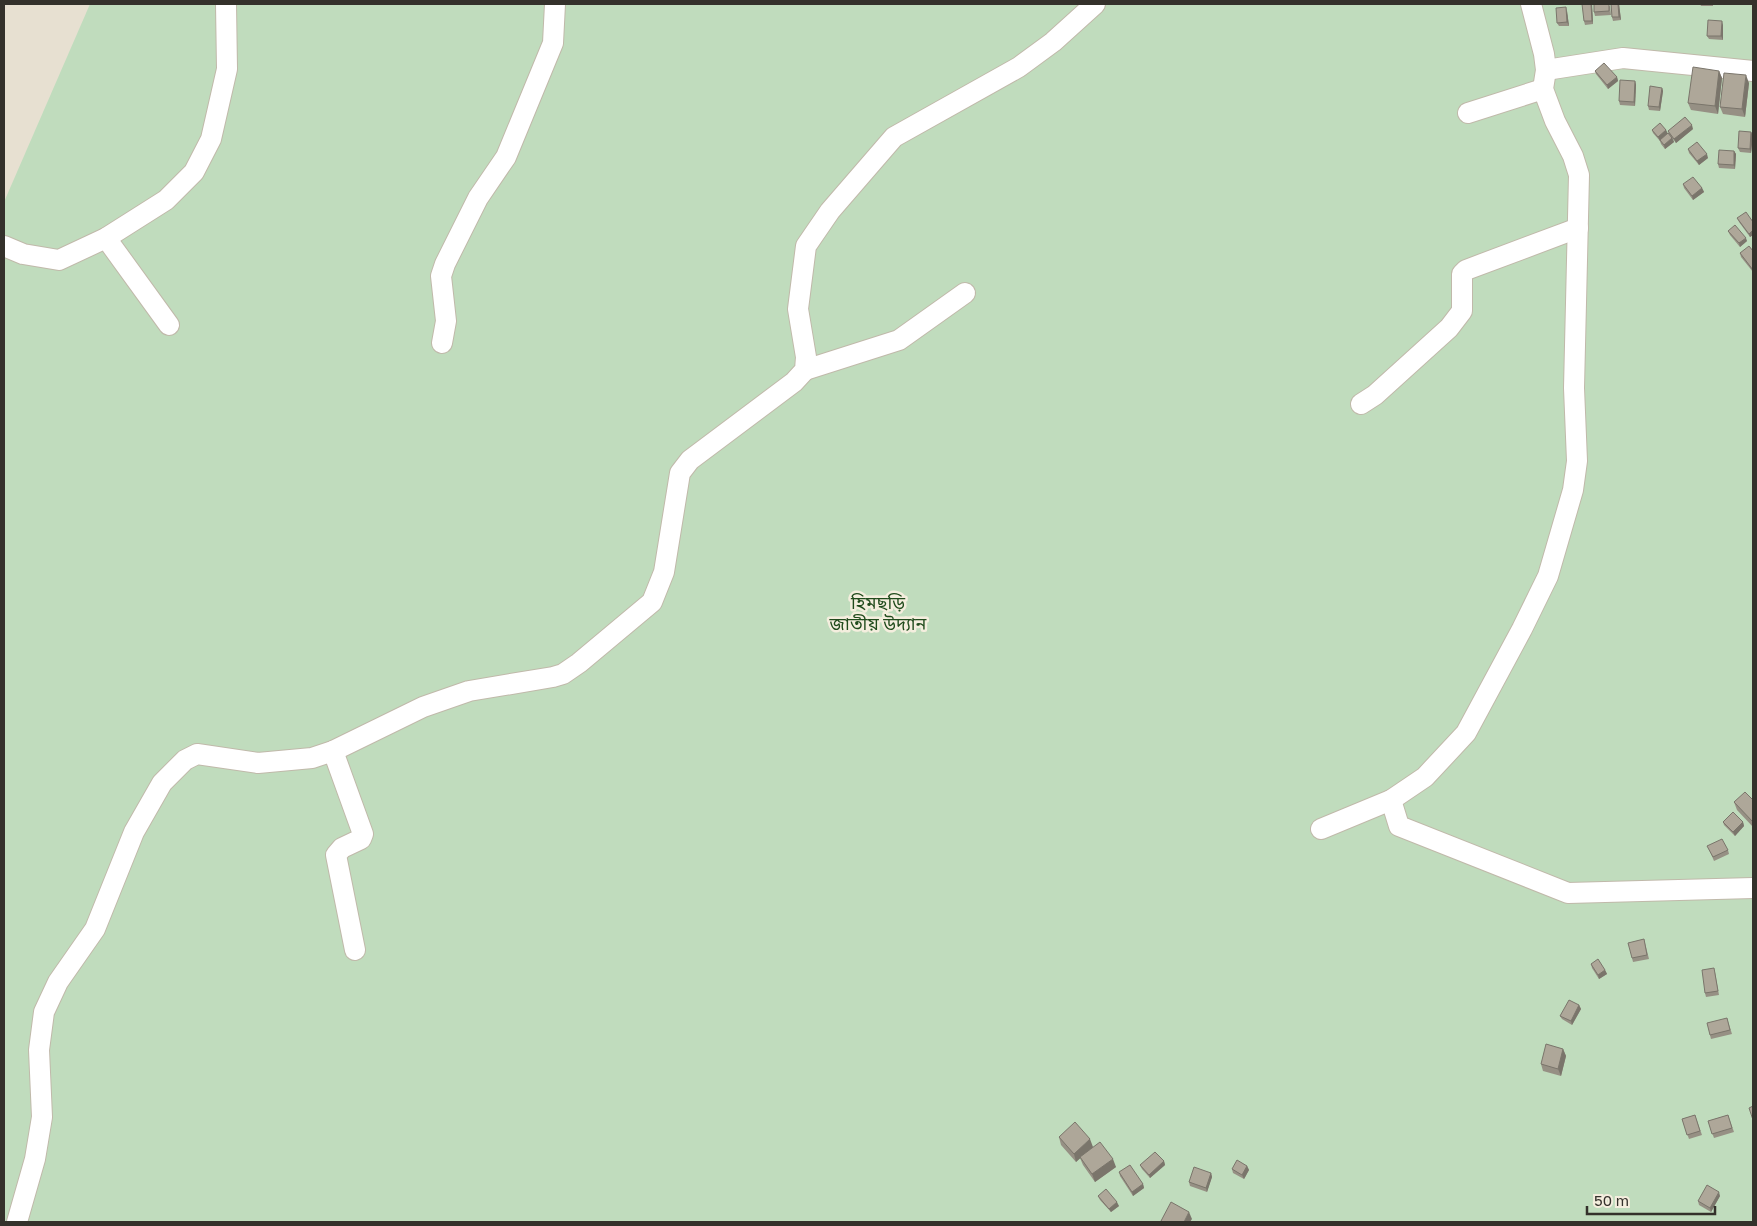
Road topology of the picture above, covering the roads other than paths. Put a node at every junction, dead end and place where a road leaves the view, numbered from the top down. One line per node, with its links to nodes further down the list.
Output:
1 (226, 4): 9 (street)
2 (555, 4): 13 (street)
3 (1095, 4): 14 (street)
4 (1531, 4): 6 (street)
5 (1753, 71): 6 (street)
6 (1545, 80): 7 (street); 8 (street)
7 (1468, 113)
8 (1578, 228): 15 (street); 17 (street)
9 (106, 238): 10 (street); 12 (street)
10 (4, 246)
11 (965, 293): 14 (street)
12 (169, 326)
13 (442, 343)
14 (804, 370): 16 (street)
15 (1361, 404)
16 (333, 751): 20 (street); 21 (street)
17 (1391, 800): 18 (street); 19 (street)
18 (1322, 829)
19 (1753, 888)
20 (355, 950)
21 (17, 1222)

